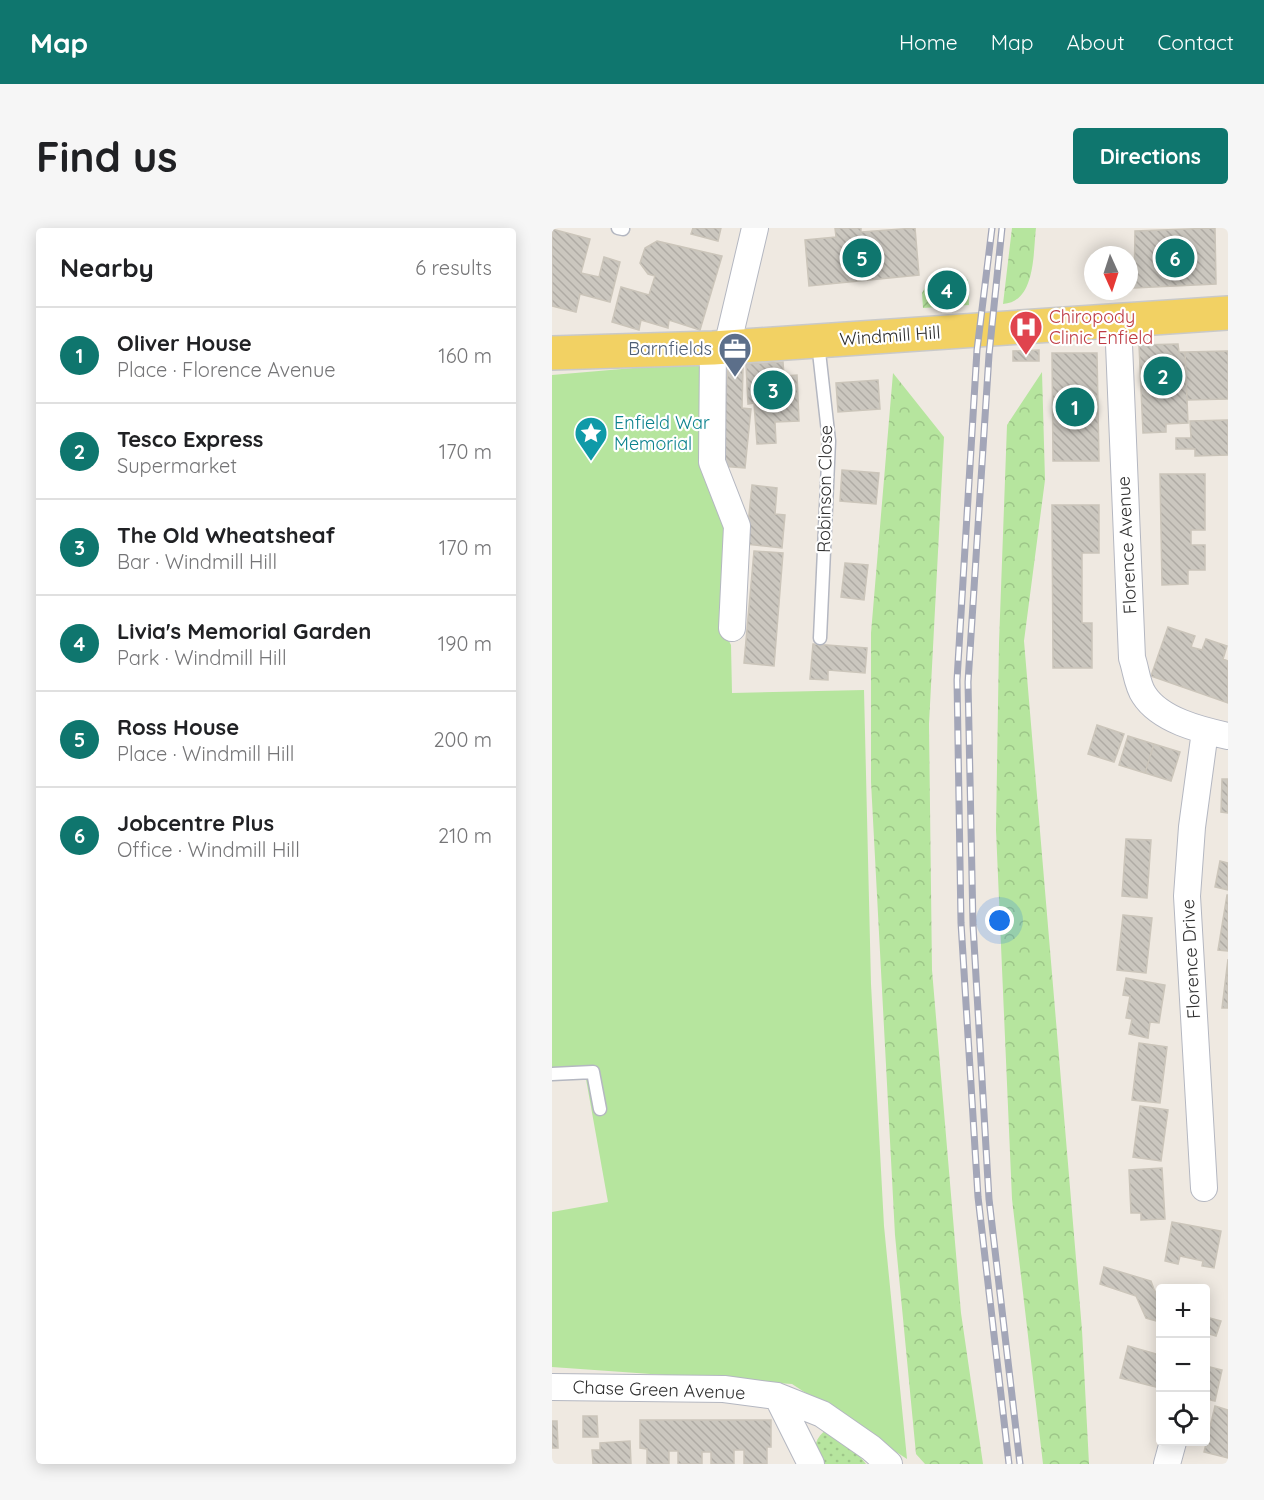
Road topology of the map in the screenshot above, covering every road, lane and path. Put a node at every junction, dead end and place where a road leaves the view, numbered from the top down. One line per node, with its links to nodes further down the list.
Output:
1 (755, 228): 5 (street)
2 (1228, 313): 3 (main road, Windmill Hill)
3 (1118, 320): 4 (main road, Windmill Hill); 9 (street, Florence Avenue)
4 (818, 341): 5 (main road, Windmill Hill); 8 (lane, Robinson Close)
5 (720, 348): 6 (main road, Windmill Hill); 7 (street)
6 (552, 353)
7 (732, 628)
8 (820, 638)
9 (1216, 734): 12 (street, Florence Drive)
10 (552, 1074): 11 (lane)
11 (600, 1109)
12 (1204, 1188)
13 (552, 1387): 14 (street, Chase Green Avenue)
14 (777, 1396): 16 (street); 17 (street, Chase Green Avenue)
15 (1172, 1446): 18 (street)
16 (811, 1464)
17 (889, 1464)
18 (1167, 1464)

